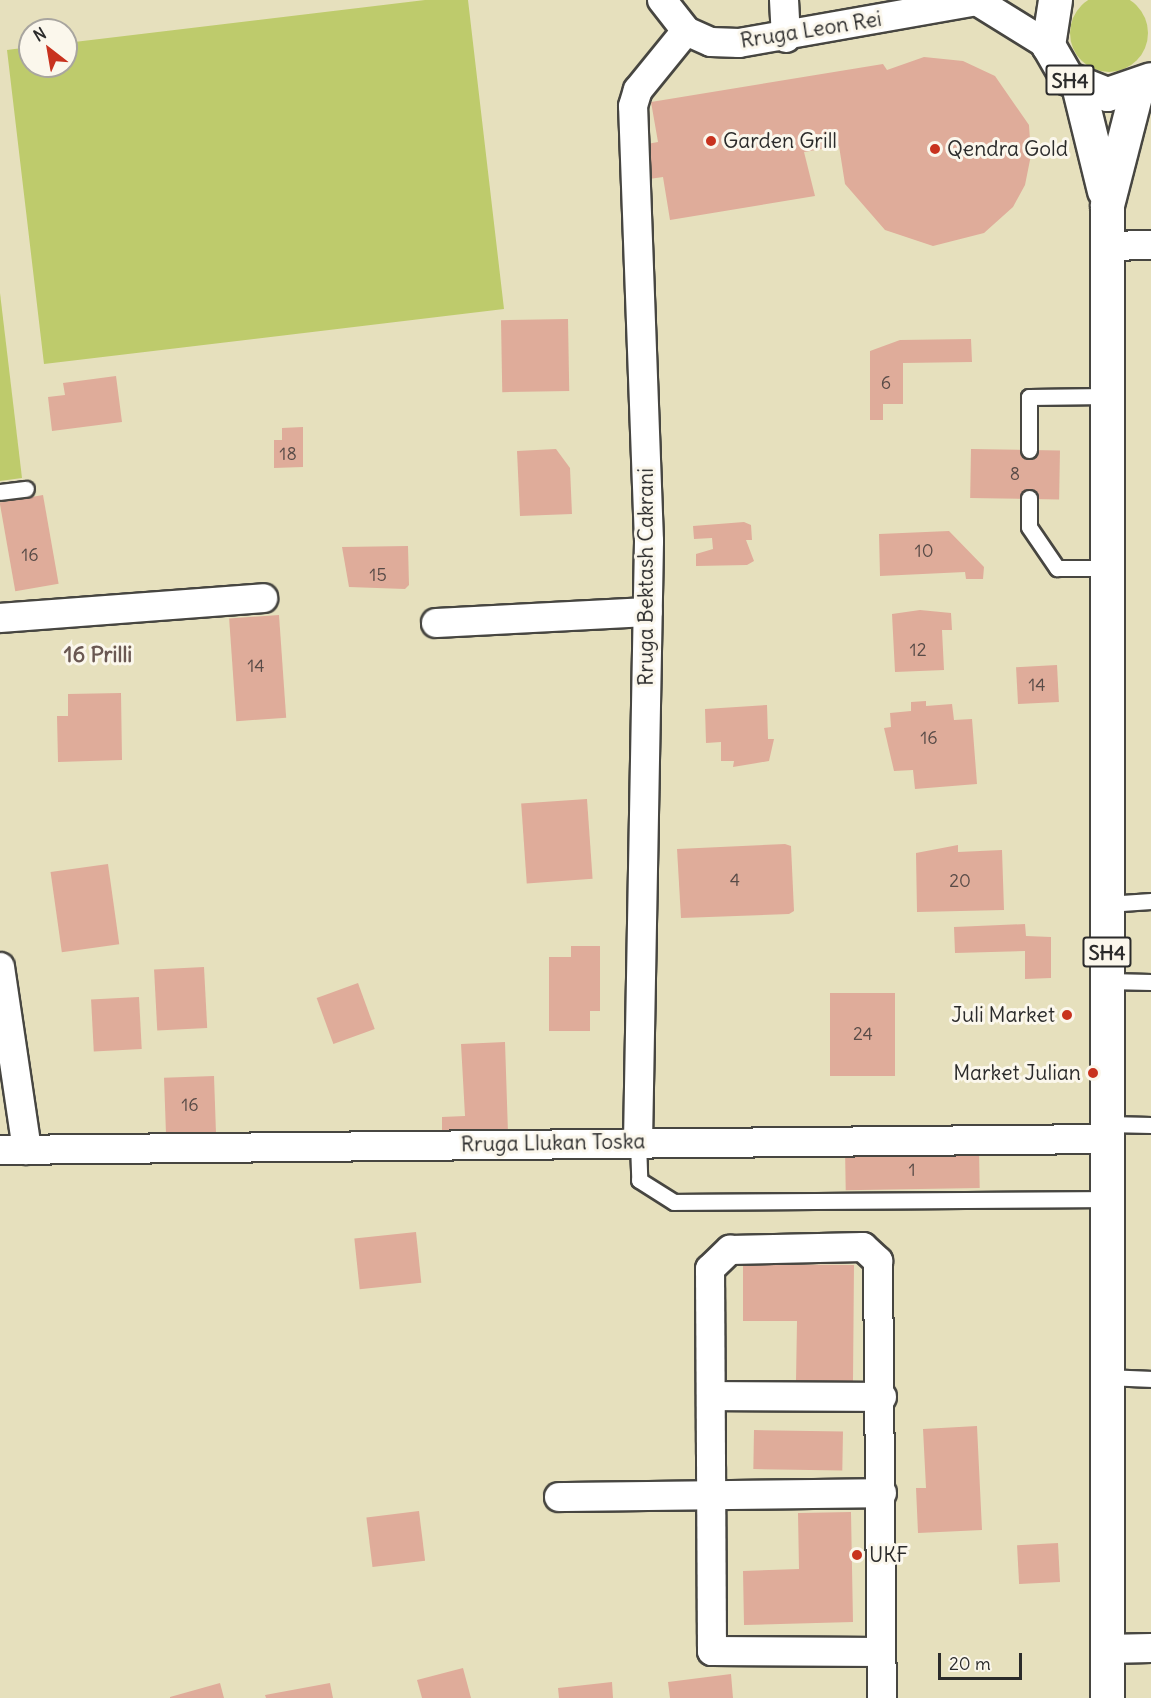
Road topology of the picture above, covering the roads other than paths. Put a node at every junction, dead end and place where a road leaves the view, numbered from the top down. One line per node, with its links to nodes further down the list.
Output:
1 (662, 0): 5 (street)
2 (784, 0): 6 (street)
3 (1055, 0): 7 (main road, SH4)
4 (981, 1): 6 (street, Rruga Leon Rei); 7 (street)
5 (686, 31): 6 (street, Rruga Leon Rei); 20 (street, Rruga Bektash Cakrani)
6 (786, 38)
7 (1048, 45): 9 (main road, SH4)
8 (1144, 83): 9 (main road, SH4); 10 (main road, SH4)
9 (1077, 85): 10 (main road, SH4)
10 (1107, 205): 12 (main road, SH4)
11 (1151, 245): 12 (street)
12 (1107, 246): 13 (main road, SH4)
13 (1107, 396): 14 (lane); 18 (main road, SH4)
14 (1029, 450)
15 (26, 489): 16 (lane)
16 (0, 492)
17 (1029, 498): 18 (lane)
18 (1107, 568): 24 (main road, SH4)
19 (263, 598): 21 (street)
20 (648, 612): 22 (street); 30 (street, Rruga Bektash Cakrani)
21 (0, 618)
22 (436, 623)
23 (1151, 902): 24 (lane)
24 (1107, 904): 26 (main road, SH4)
25 (0, 967): 31 (street)
26 (1107, 981): 27 (lane); 29 (main road, SH4)
27 (1151, 982)
28 (1151, 1125): 29 (lane)
29 (1107, 1131): 30 (street, Rruga Llukan Toska); 32 (main road, SH4)
30 (638, 1142): 31 (street, Rruga Llukan Toska); 32 (lane)
31 (14, 1150)
32 (1107, 1199): 33 (main road, SH4)
33 (1107, 1377): 34 (lane); 41 (main road, SH4)
34 (1151, 1379)
35 (711, 1396): 36 (street); 36 (street); 37 (street)
36 (882, 1397): 38 (street)
37 (710, 1492): 38 (street); 39 (street); 42 (street)
38 (882, 1493): 42 (street)
39 (559, 1497)
40 (1151, 1648): 41 (street)
41 (1107, 1649): 44 (main road, SH4)
42 (882, 1652): 43 (street)
43 (882, 1698)
44 (1107, 1698)

